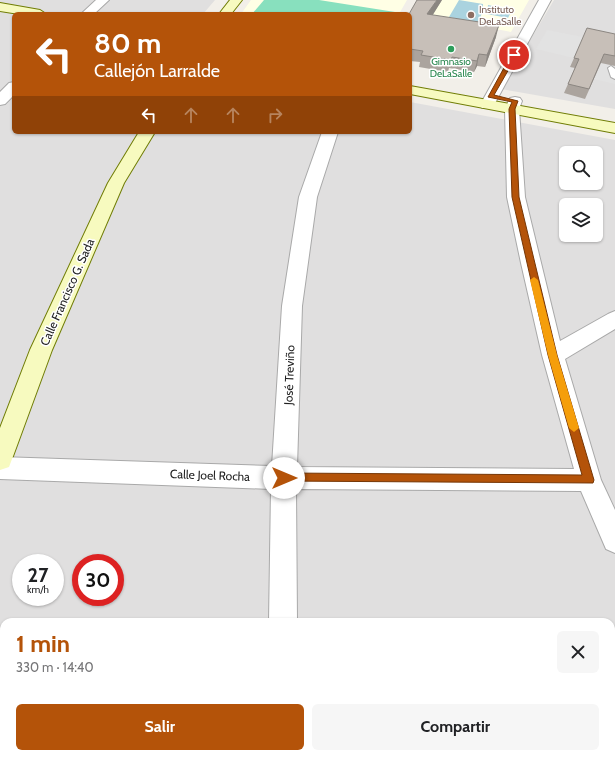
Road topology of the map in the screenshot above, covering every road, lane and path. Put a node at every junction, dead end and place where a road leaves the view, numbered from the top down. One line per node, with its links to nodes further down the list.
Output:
1 (103, 0): 6 (street)
2 (236, 0): 7 (street)
3 (545, 0): 16 (street)
4 (0, 7): 5 (street)
5 (29, 12)
6 (89, 12)
7 (227, 12)
8 (0, 14): 9 (street)
9 (12, 16)
10 (611, 68): 11 (lane)
11 (615, 77)
12 (412, 82): 16 (street)
13 (12, 88): 15 (street)
14 (412, 90): 16 (street)
15 (0, 101)
16 (489, 101): 17 (street)
17 (514, 105): 18 (street); 19 (street); 23 (street)
18 (615, 118)
19 (615, 128)
20 (146, 134): 24 (street, Calle Francisco G. Sada)
21 (329, 134): 26 (street, José Treviño)
22 (615, 319): 23 (street)
23 (553, 355): 27 (street)
24 (0, 459)
25 (0, 468): 26 (street, Calle Joel Rocha)
26 (284, 478): 27 (street, Calle Joel Rocha); 29 (street, José Treviño)
27 (589, 480): 28 (street)
28 (615, 540)
29 (282, 618)

